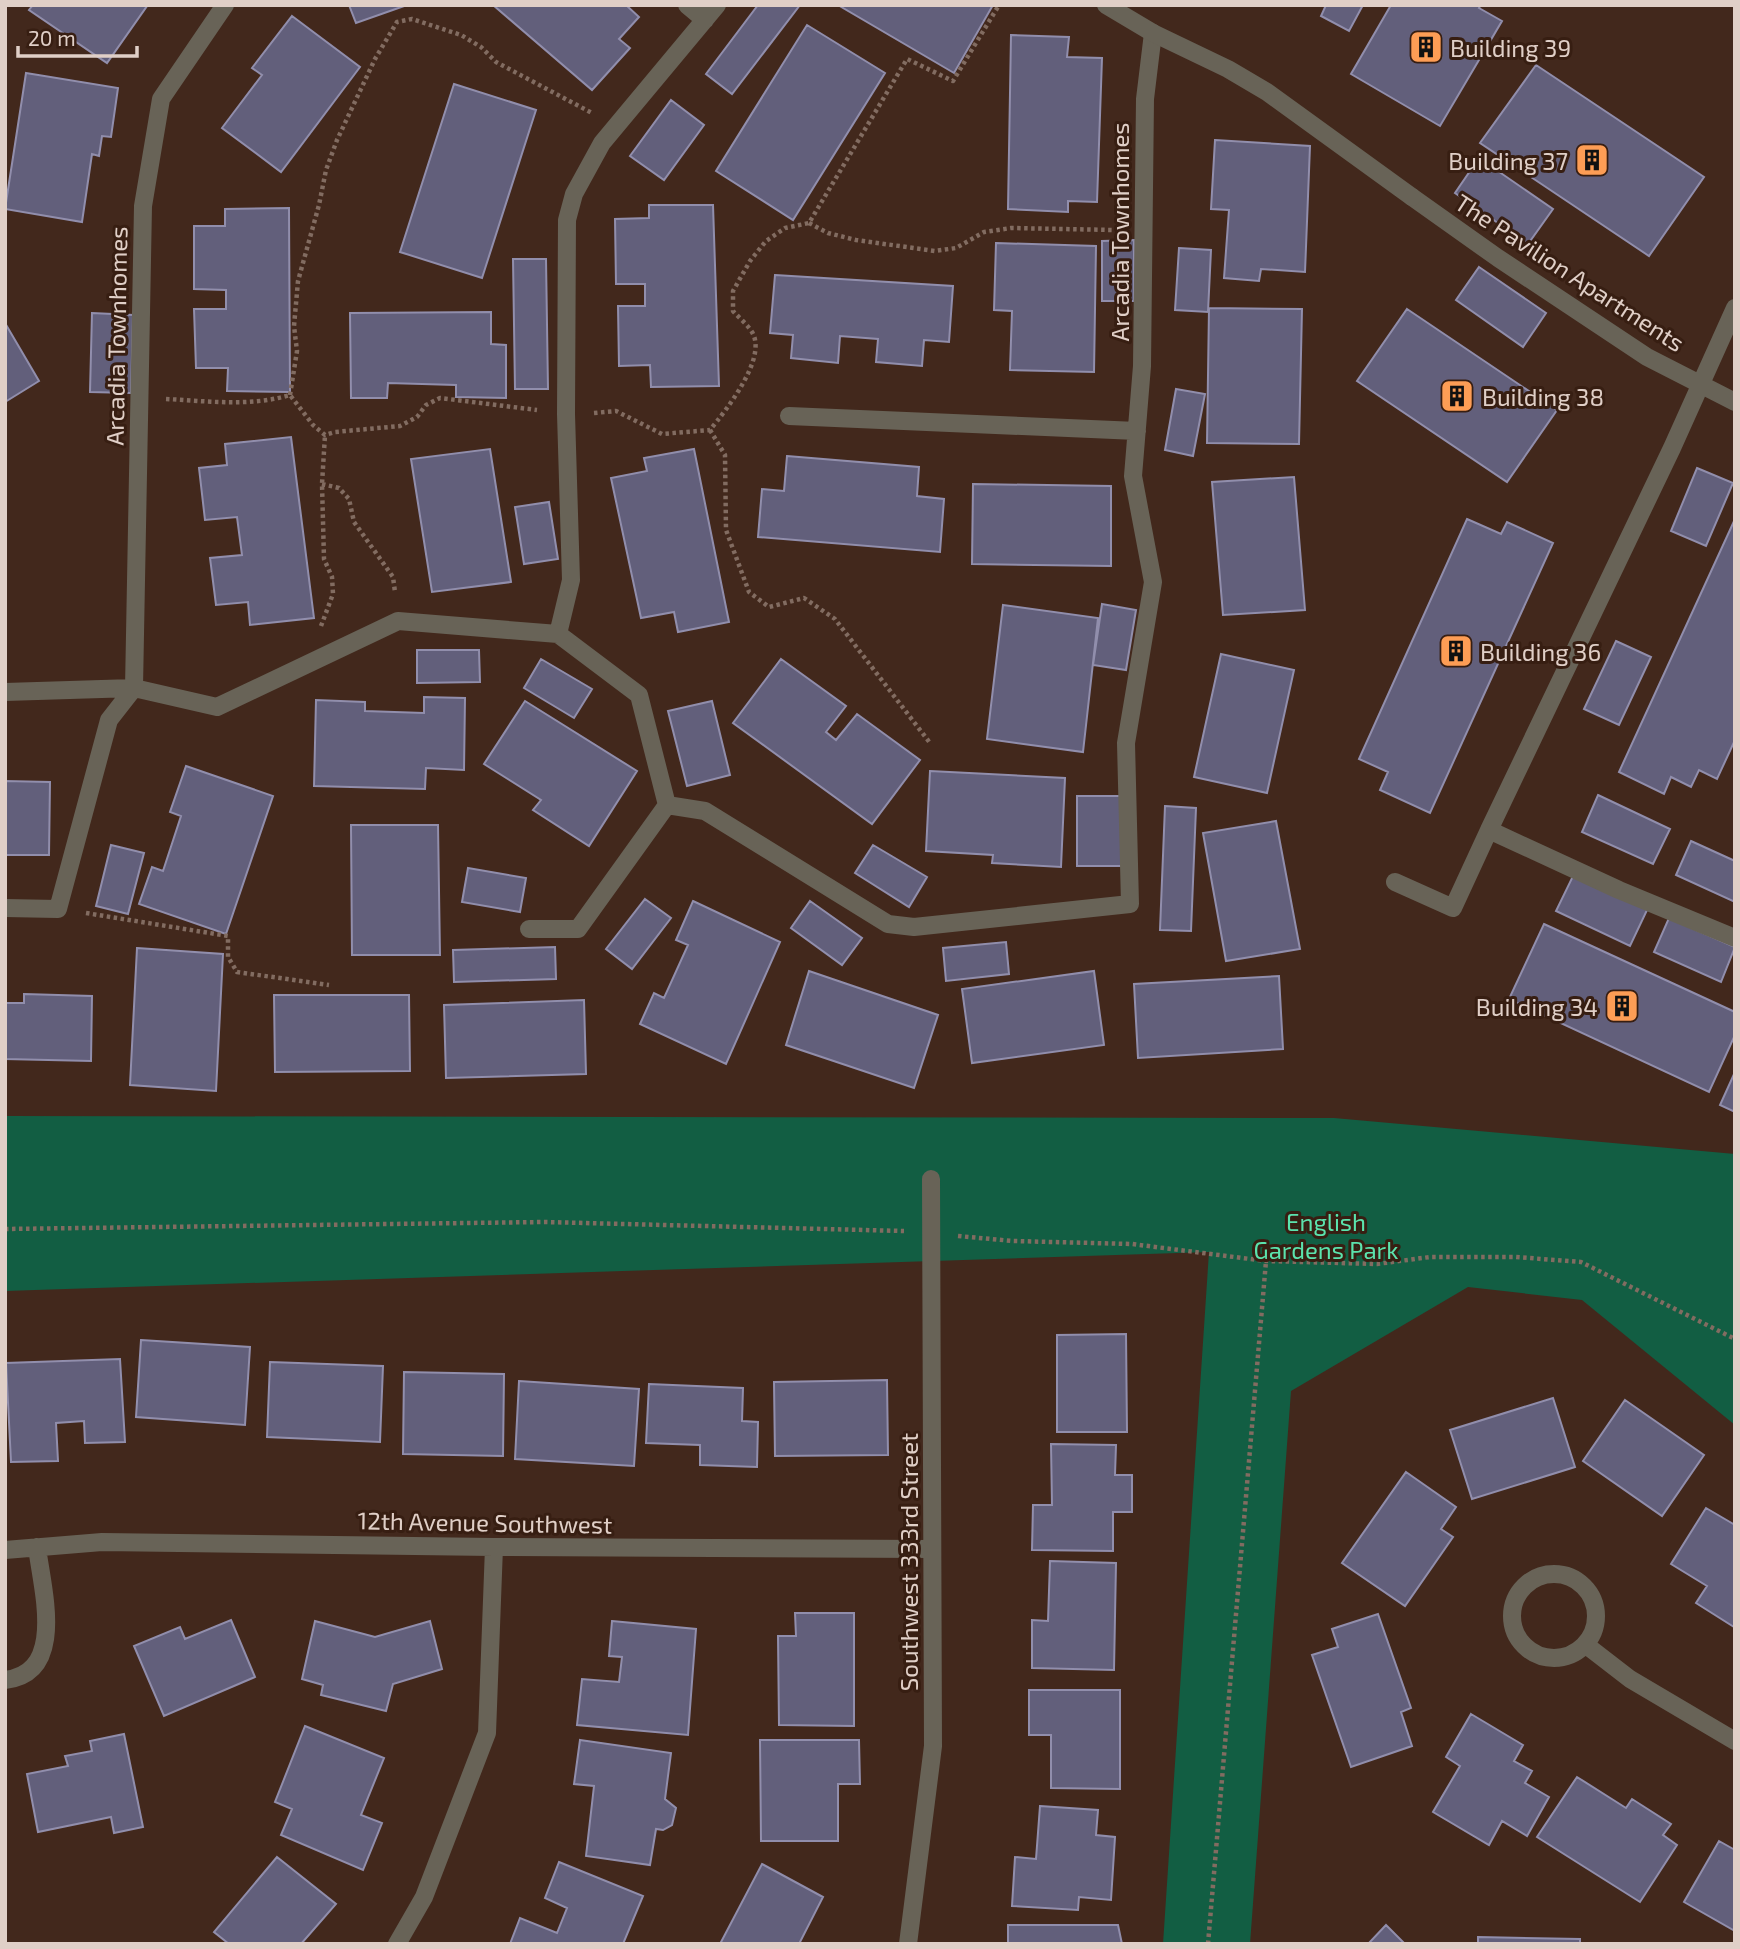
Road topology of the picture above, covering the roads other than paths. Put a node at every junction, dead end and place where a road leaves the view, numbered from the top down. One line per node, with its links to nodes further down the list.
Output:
1 (225, 5): 13 (street, Arcadia Townhomes)
2 (687, 5): 5 (street)
3 (717, 5): 5 (street)
4 (1106, 5): 6 (street, The Pavilion Apartments)
5 (705, 20): 12 (street)
6 (1153, 33): 8 (street, The Pavilion Apartments); 11 (street, Arcadia Townhomes)
7 (1735, 308): 8 (street, The Pavilion Apartments)
8 (1703, 384): 9 (street, The Pavilion Apartments); 16 (street, The Pavilion Apartments)
9 (1735, 402)
10 (789, 415): 11 (street)
11 (1137, 431): 15 (street, Arcadia Townhomes)
12 (558, 634): 13 (street); 15 (street)
13 (134, 688): 14 (street); 18 (street)
14 (5, 692)
15 (667, 805): 19 (street)
16 (1489, 830): 17 (street, The Pavilion Apartments); 20 (street)
17 (1395, 882)
18 (5, 908)
19 (529, 929)
20 (1735, 938)
21 (931, 1179): 24 (street, Southwest 333rd Street)
22 (37, 1547): 23 (street, 12th Avenue Southwest); 25 (street, 12th Avenue Southwest); 27 (street)
23 (494, 1547): 24 (street, 12th Avenue Southwest); 29 (street)
24 (931, 1549): 30 (street, Southwest 333rd Street)
25 (5, 1550)
26 (1586, 1644): 26 (street); 28 (street)
27 (5, 1681)
28 (1735, 1741)
29 (397, 1944)
30 (908, 1944)

